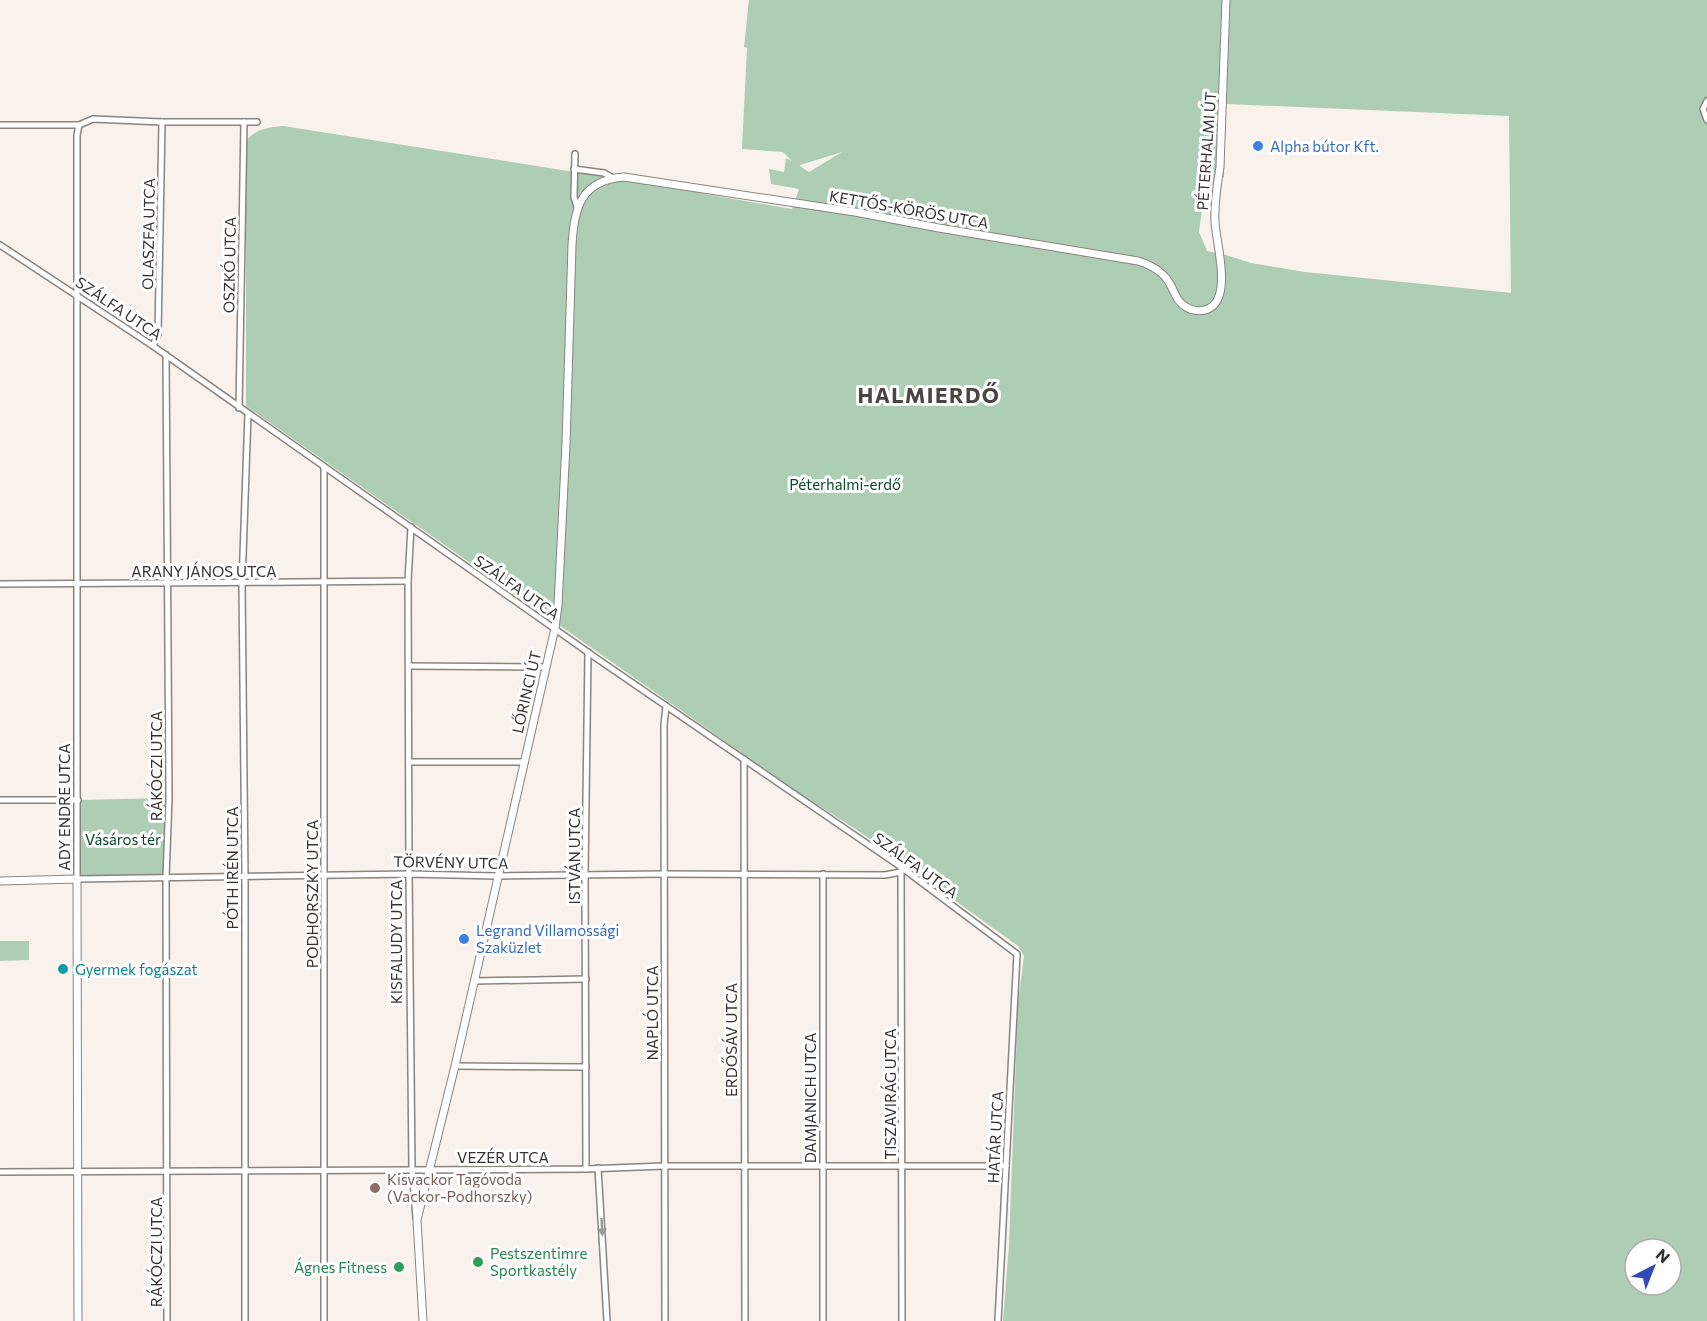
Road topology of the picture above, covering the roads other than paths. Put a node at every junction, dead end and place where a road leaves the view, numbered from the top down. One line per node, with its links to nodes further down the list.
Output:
1 (1226, 0): 15 (street, PÉTERHALMI ÚT)
2 (1707, 101): 3 (street)
3 (1707, 120)
4 (162, 122): 5 (street); 8 (street); 16 (street, OLASZFA UTCA)
5 (244, 122): 6 (street); 18 (street, OSZKÓ UTCA)
6 (257, 122)
7 (0, 125): 8 (street)
8 (79, 125): 14 (street, ADY ENDRE UTCA)
9 (575, 154): 10 (street)
10 (574, 169): 11 (street, KETTŐS-KÖRÖS UTCA); 12 (street)
11 (613, 178): 12 (street); 15 (street, KETTŐS-KÖRÖS UTCA)
12 (577, 207): 28 (street, LŐRINCI ÚT)
13 (0, 245): 14 (street, SZÁLFA UTCA)
14 (77, 294): 16 (street, SZÁLFA UTCA); 26 (street, ADY ENDRE UTCA)
15 (1216, 302)
16 (153, 346): 17 (street, SZÁLFA UTCA)
17 (166, 355): 18 (street, SZÁLFA UTCA); 23 (street, RÁKÓCZI UTCA)
18 (239, 408): 19 (street, SZÁLFA UTCA)
19 (248, 414): 20 (street, SZÁLFA UTCA); 27 (street, PÓTH IRÉN UTCA)
20 (324, 467): 21 (street, SZÁLFA UTCA); 24 (street, PODHORSZKY UTCA)
21 (411, 527): 22 (street, KISFALUDY UTCA); 28 (street, SZÁLFA UTCA)
22 (408, 581): 24 (street, ARANY JÁNOS UTCA); 30 (street, KISFALUDY UTCA)
23 (166, 582): 26 (street, ARANY JÁNOS UTCA); 27 (street, ARANY JÁNOS UTCA); 47 (street, RÁKÓCZI UTCA)
24 (323, 582): 27 (street, ARANY JÁNOS UTCA); 44 (street, PODHORSZKY UTCA)
25 (0, 584): 26 (street, ARANY JÁNOS UTCA)
26 (78, 584): 37 (street, ADY ENDRE UTCA)
27 (242, 584): 46 (street, PÓTH IRÉN UTCA)
28 (555, 628): 29 (street, SZÁLFA UTCA); 31 (street, LŐRINCI ÚT)
29 (588, 652): 32 (street, SZÁLFA UTCA); 43 (street, ISTVÁN UTCA)
30 (409, 666): 31 (street); 34 (street, KISFALUDY UTCA)
31 (546, 667): 35 (street, LŐRINCI ÚT)
32 (666, 706): 33 (street, SZÁLFA UTCA); 40 (street, NAPLÓ UTCA)
33 (744, 759): 38 (street, SZÁLFA UTCA); 41 (street, ERDŐSÁV UTCA)
34 (409, 762): 35 (street); 39 (street, KISFALUDY UTCA)
35 (524, 762): 45 (street, LŐRINCI ÚT)
36 (0, 800): 37 (street)
37 (78, 800): 48 (street, ADY ENDRE UTCA)
38 (901, 870): 42 (street, TÖRVÉNY UTCA); 50 (street, SZÁLFA UTCA); 58 (street, TISZAVIRÁG UTCA)
39 (409, 874): 44 (street, TÖRVÉNY UTCA); 45 (street, TÖRVÉNY UTCA); 63 (street, KISFALUDY UTCA)
40 (664, 874): 41 (street, TÖRVÉNY UTCA); 43 (street, TÖRVÉNY UTCA); 55 (street, NAPLÓ UTCA)
41 (743, 874): 42 (street, TÖRVÉNY UTCA); 56 (street, ERDŐSÁV UTCA)
42 (823, 874): 57 (street, DAMJANICH UTCA)
43 (585, 875): 45 (street, TÖRVÉNY UTCA); 51 (street, ISTVÁN UTCA)
44 (324, 876): 46 (street, TÖRVÉNY UTCA); 64 (street, PODHORSZKY UTCA)
45 (497, 876): 52 (street, LŐRINCI ÚT)
46 (245, 877): 47 (street, TÖRVÉNY UTCA); 67 (street, PÓTH IRÉN UTCA)
47 (166, 878): 48 (street, TÖRVÉNY UTCA); 66 (street, RÁKÓCZI UTCA)
48 (77, 879): 49 (street, TÖRVÉNY UTCA); 65 (street, ADY ENDRE UTCA)
49 (0, 881)
50 (1017, 954): 59 (street, HATÁR UTCA)
51 (586, 979): 52 (street); 54 (street, ISTVÁN UTCA)
52 (474, 981): 53 (street, LŐRINCI ÚT)
53 (455, 1066): 54 (street); 60 (street, LŐRINCI ÚT)
54 (586, 1067): 61 (street, ISTVÁN UTCA)
55 (664, 1166): 56 (street, VEZÉR UTCA); 62 (street, VEZÉR UTCA); 76 (street, NAPLÓ UTCA)
56 (743, 1166): 57 (street, VEZÉR UTCA); 77 (street, ERDŐSÁV UTCA)
57 (822, 1166): 58 (street, VEZÉR UTCA); 78 (street, DAMJANICH UTCA)
58 (902, 1166): 59 (street, VEZÉR UTCA); 79 (street, TISZAVIRÁG UTCA)
59 (1006, 1166): 80 (street, HATÁR UTCA)
60 (430, 1168): 61 (street, VEZÉR UTCA); 63 (street, VEZÉR UTCA); 69 (street, LŐRINCI ÚT)
61 (586, 1168): 62 (street, VEZÉR UTCA)
62 (598, 1168): 75 (street, one-way to 75)
63 (412, 1169): 64 (street, VEZÉR UTCA); 69 (street, KISFALUDY UTCA)
64 (323, 1170): 67 (street, VEZÉR UTCA); 73 (street, PODHORSZKY UTCA)
65 (78, 1171): 66 (street, VEZÉR UTCA); 68 (street, VEZÉR UTCA); 70 (street, ADY ENDRE UTCA)
66 (168, 1171): 67 (street, VEZÉR UTCA); 71 (street, RÁKÓCZI UTCA)
67 (245, 1171): 72 (street, PÓTH IRÉN UTCA)
68 (0, 1172)
69 (417, 1220): 74 (street, KISFALUDY UTCA)
70 (78, 1321)
71 (167, 1321)
72 (245, 1321)
73 (324, 1321)
74 (423, 1321)
75 (607, 1321)
76 (665, 1321)
77 (745, 1321)
78 (823, 1321)
79 (902, 1321)
80 (998, 1321)

